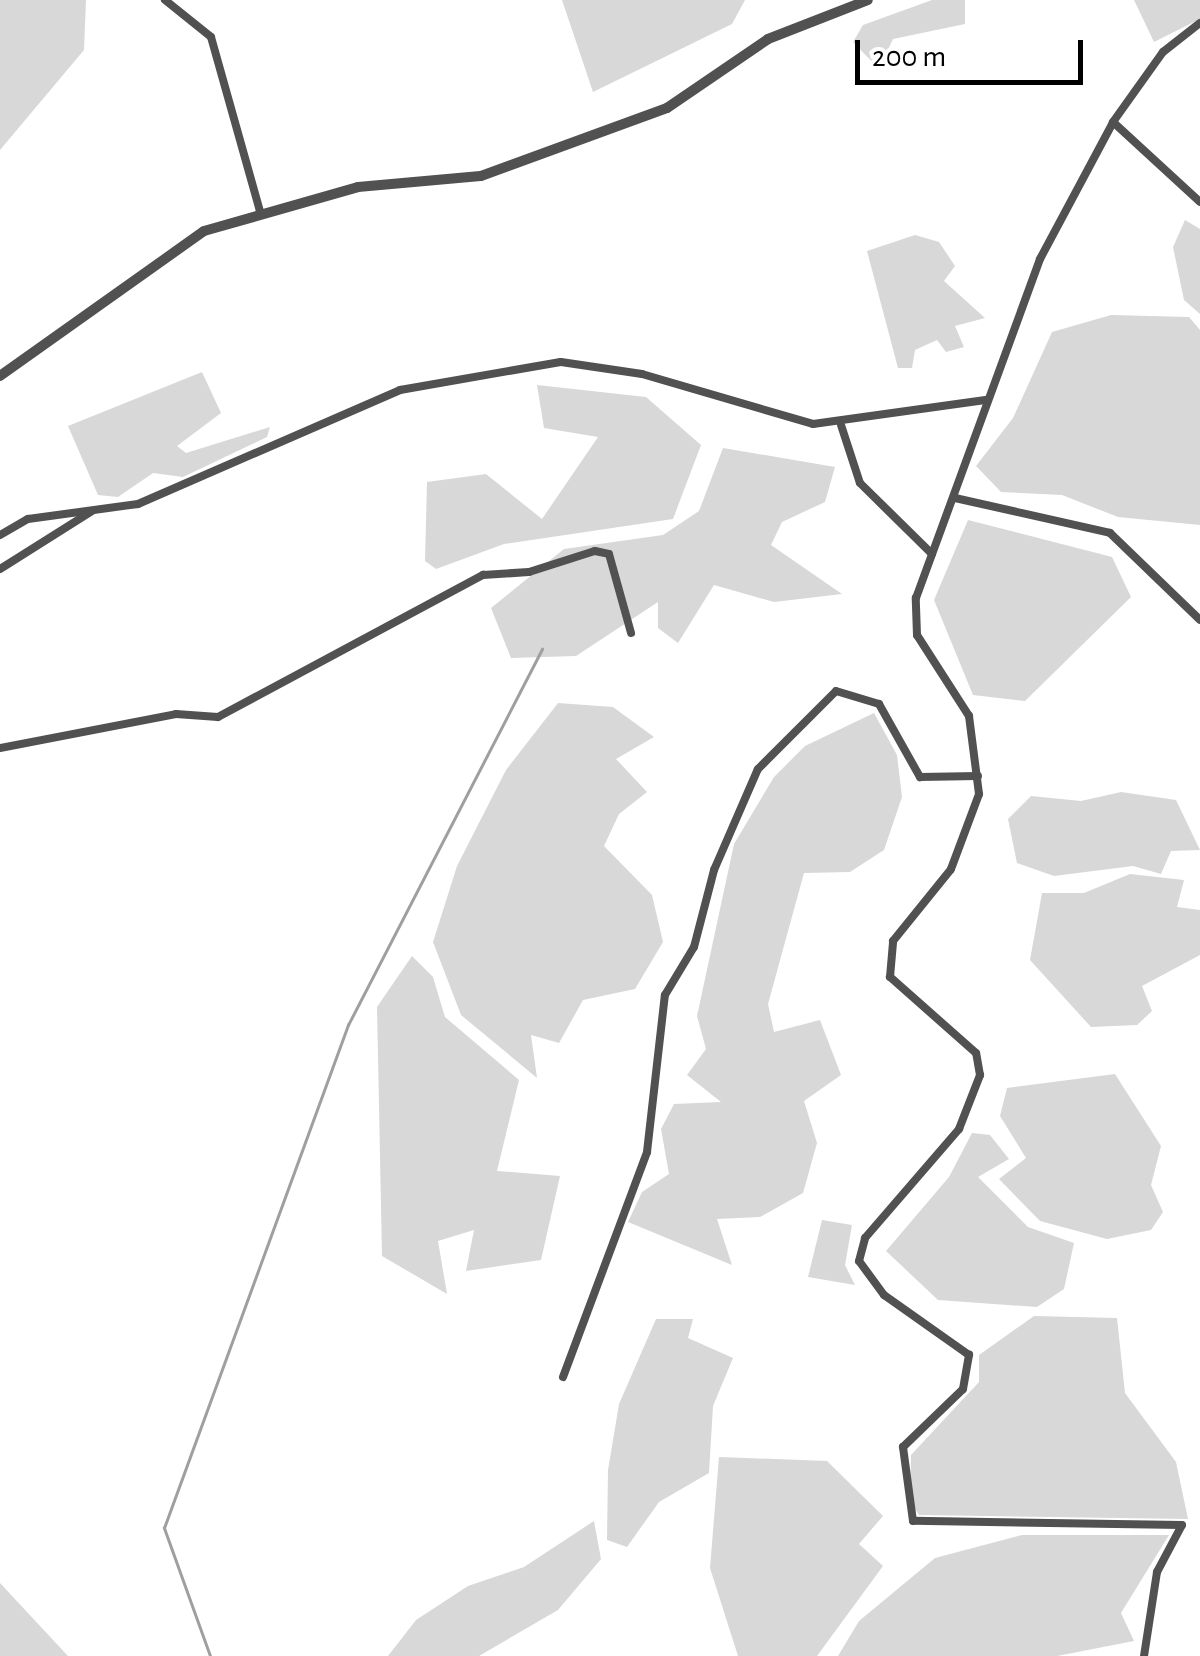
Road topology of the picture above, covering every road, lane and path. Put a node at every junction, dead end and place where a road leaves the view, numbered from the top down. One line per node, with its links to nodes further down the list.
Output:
1 (165, 0): 6 (street)
2 (868, 0): 6 (street)
3 (1200, 22): 4 (street)
4 (1114, 122): 5 (street); 8 (street)
5 (1200, 202)
6 (261, 215): 7 (street)
7 (0, 376)
8 (986, 400): 9 (street); 10 (street)
9 (840, 425): 11 (street); 13 (street)
10 (954, 498): 13 (street); 15 (street)
11 (96, 509): 12 (street); 14 (street)
12 (0, 535)
13 (932, 554): 18 (street)
14 (0, 569)
15 (1200, 620)
16 (632, 633): 17 (street)
17 (0, 748)
18 (978, 776): 19 (street); 20 (street)
19 (564, 1377)
20 (1144, 1656)

